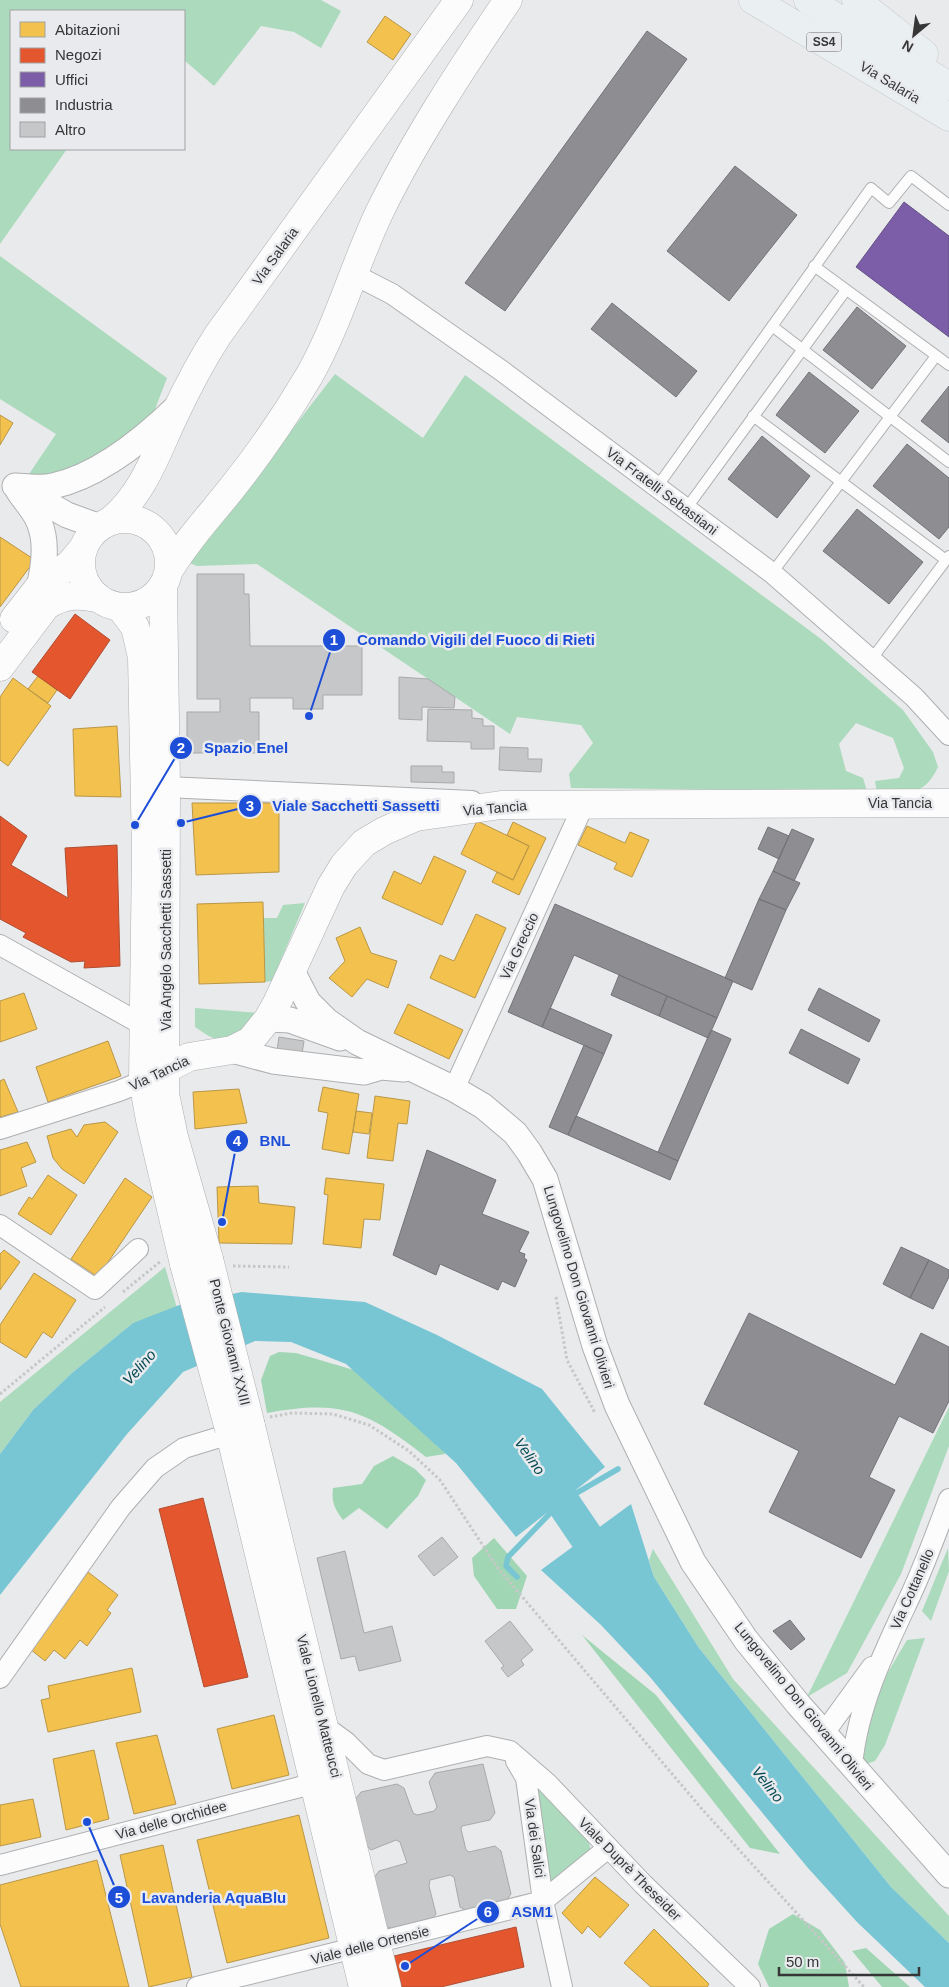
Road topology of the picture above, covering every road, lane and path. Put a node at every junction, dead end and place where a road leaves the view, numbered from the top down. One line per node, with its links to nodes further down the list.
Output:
1 (459, 0): 17 (main road, Via Salaria)
2 (508, 0): 11 (main road)
3 (753, 0): 8 (highway, Via Salaria / SS4)
4 (808, 0): 7 (highway, Via Salaria / SS4)
5 (856, 0): 6 (highway)
6 (949, 74)
7 (949, 86)
8 (949, 118)
9 (949, 205): 10 (lane)
10 (814, 266): 12 (lane); 13 (lane)
11 (353, 274): 23 (street, Via Fratelli Sebastiani); 28 (main road)
12 (846, 290): 14 (lane); 15 (lane)
13 (772, 326): 14 (lane); 23 (lane)
14 (803, 349): 18 (lane); 19 (lane)
15 (936, 356): 16 (lane); 19 (lane)
16 (949, 365)
17 (179, 404): 21 (street); 25 (main road, Via Salaria)
18 (754, 416): 22 (lane); 24 (lane)
19 (890, 417): 20 (lane); 22 (lane)
20 (949, 462)
21 (7, 481): 25 (street); 29 (street)
22 (840, 482): 26 (lane); 27 (lane)
23 (657, 487): 24 (street, Via Fratelli Sebastiani)
24 (686, 509): 27 (street, Via Fratelli Sebastiani)
25 (98, 532): 28 (main road); 29 (main road, Via Salaria); 30 (main road)
26 (948, 558): 32 (lane)
27 (772, 572): 32 (street, Via Fratelli Sebastiani)
28 (165, 579): 30 (main road); 35 (main road, Via Angelo Sacchetti Sassetti)
29 (39, 587): 31 (main road, Via Salaria)
30 (110, 603): 33 (main road); 42 (main road, Via Angelo Sacchetti Sassetti)
31 (0, 637)
32 (871, 660): 34 (street, Via Fratelli Sebastiani)
33 (0, 667)
34 (949, 735)
35 (166, 787): 38 (street); 42 (main road, Via Angelo Sacchetti Sassetti)
36 (949, 803): 37 (main road, Via Tancia)
37 (584, 804): 38 (main road, Via Tancia); 47 (street, Via Greccio)
38 (501, 805): 40 (main road, Via Tancia)
39 (0, 945): 42 (street)
40 (292, 972): 41 (main road, Via Tancia); 43 (street, Lungovelino Don Giovanni Olivieri)
41 (268, 1019): 43 (street, Lungovelino Don Giovanni Olivieri); 44 (main road, Via Tancia)
42 (154, 1023): 44 (main road); 46 (main road, Via Angelo Sacchetti Sassetti)
43 (356, 1042): 45 (street, Lungovelino Don Giovanni Olivieri)
44 (232, 1050): 45 (street, Lungovelino Don Giovanni Olivieri); 46 (main road, Via Tancia)
45 (419, 1071): 47 (street, Lungovelino Don Giovanni Olivieri)
46 (155, 1075): 48 (street, Via Tancia); 51 (main road, Via Angelo Sacchetti Sassetti)
47 (454, 1089): 65 (street, Lungovelino Don Giovanni Olivieri)
48 (0, 1129)
49 (0, 1225): 50 (street)
50 (138, 1248)
51 (187, 1260): 55 (path); 59 (main road, Ponte Giovanni XXIII, bridge)
52 (251, 1266): 53 (path)
53 (289, 1267)
54 (554, 1287): 57 (path)
55 (116, 1297)
56 (108, 1303): 58 (path)
57 (576, 1379)
58 (0, 1394)
59 (240, 1427): 62 (main road, Viale Lionello Matteucci); 63 (street); 79 (path)
60 (949, 1499): 61 (street, Via Cottanello)
61 (883, 1651): 65 (street, Via Cottanello); 67 (street, Via Cottanello)
62 (300, 1676): 64 (main road, Viale Lionello Matteucci); 68 (main road, Viale Lionello Matteucci)
63 (0, 1678)
64 (324, 1726): 66 (street); 68 (main road, Viale Lionello Matteucci)
65 (824, 1733): 67 (street, Lungovelino Don Giovanni Olivieri)
66 (510, 1751): 69 (street, Viale Duprè Theseider); 72 (street, Via dei Salici)
67 (852, 1766): 71 (street, Lungovelino Don Giovanni Olivieri)
68 (325, 1780): 70 (street, Via delle Orchidee); 73 (main road, Viale Lionello Matteucci)
69 (608, 1848): 72 (street); 78 (street, Viale Duprè Theseider)
70 (0, 1865)
71 (949, 1875)
72 (543, 1901): 73 (street, Viale delle Ortensie); 77 (street, Via dei Salici)
73 (365, 1946): 74 (street, Viale delle Ortensie); 75 (main road, Viale Lionello Matteucci); 76 (main road, Viale Lionello Matteucci)
74 (197, 1987)
75 (363, 1987)
76 (387, 1987)
77 (562, 1987)
78 (750, 1987)
79 (864, 1987)

